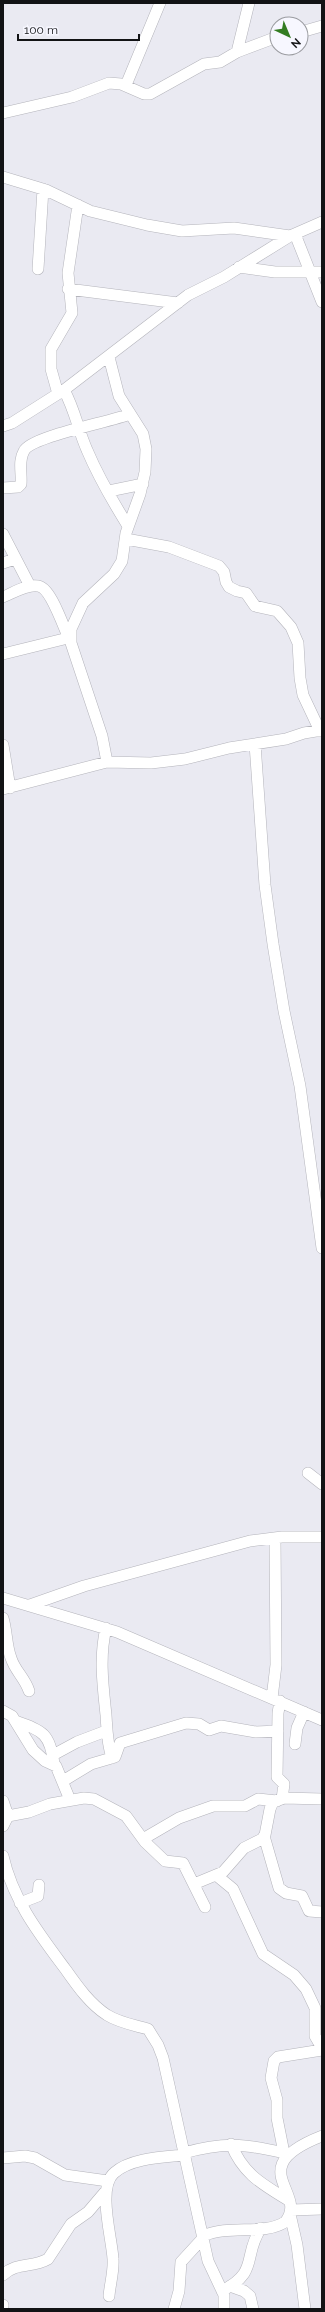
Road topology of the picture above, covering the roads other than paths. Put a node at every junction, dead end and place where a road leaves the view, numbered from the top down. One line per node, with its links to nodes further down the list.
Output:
1 (160, 3): 7 (street)
2 (249, 3): 6 (street)
3 (322, 26): 4 (street)
4 (309, 30)
5 (269, 40): 6 (street)
6 (238, 52): 7 (street)
7 (126, 85): 8 (street)
8 (3, 113)
9 (3, 177): 10 (street)
10 (43, 190): 11 (street); 15 (street)
11 (78, 205): 13 (street); 17 (street)
12 (322, 222): 13 (street)
13 (293, 235): 14 (street); 16 (street)
14 (239, 267): 16 (street); 18 (street)
15 (38, 268)
16 (316, 272): 19 (street)
17 (68, 289): 18 (street); 23 (street)
18 (178, 302): 20 (street)
19 (322, 302)
20 (109, 357): 21 (street); 22 (street)
21 (95, 367): 22 (street); 23 (street)
22 (113, 376): 24 (street)
23 (61, 392): 25 (street); 26 (street)
24 (130, 414): 26 (street); 27 (street)
25 (3, 426)
26 (80, 428): 28 (street); 29 (street)
27 (142, 484): 29 (street); 30 (street)
28 (3, 488)
29 (109, 491): 30 (street)
30 (128, 526): 32 (street)
31 (3, 534): 33 (street)
32 (126, 539): 37 (street); 39 (street)
33 (15, 560): 34 (street); 35 (street)
34 (3, 563)
35 (30, 586): 36 (street); 37 (street)
36 (3, 597)
37 (70, 640): 38 (street); 42 (street)
38 (3, 654)
39 (321, 730): 40 (street)
40 (255, 744): 42 (street); 44 (street)
41 (3, 745): 43 (street)
42 (107, 762): 43 (street)
43 (6, 788)
44 (317, 1181): 45 (street)
45 (322, 1248)
46 (308, 1473): 47 (street)
47 (322, 1484)
48 (322, 1537): 49 (street)
49 (275, 1538): 51 (street); 56 (street)
50 (5, 1598): 51 (street); 52 (street)
51 (30, 1605): 54 (street)
52 (3, 1615)
53 (3, 1618): 55 (street)
54 (106, 1628): 56 (street); 61 (street)
55 (29, 1691)
56 (276, 1700): 58 (street); 62 (street)
57 (3, 1711): 60 (street)
58 (304, 1712): 59 (street); 63 (street)
59 (322, 1720)
60 (15, 1721): 65 (street); 65 (street)
61 (106, 1731): 64 (street); 65 (street)
62 (278, 1731): 64 (street); 68 (street)
63 (294, 1744)
64 (112, 1758): 66 (street)
65 (53, 1760): 66 (street)
66 (61, 1778): 67 (street); 71 (street)
67 (70, 1800): 71 (street); 74 (street)
68 (280, 1800): 70 (street); 73 (street); 74 (street)
69 (3, 1801): 72 (street)
70 (319, 1801)
71 (56, 1802): 72 (street)
72 (5, 1821)
73 (264, 1836): 76 (street); 81 (street)
74 (144, 1839): 77 (street)
75 (4, 1861): 79 (street)
76 (216, 1875): 77 (street); 82 (street)
77 (194, 1884): 80 (street)
78 (38, 1885): 79 (street)
79 (20, 1903): 85 (street)
80 (205, 1906)
81 (322, 1912)
82 (322, 2049): 86 (street)
83 (322, 2136): 86 (street)
84 (231, 2144): 85 (street); 86 (street); 90 (street)
85 (184, 2154): 88 (street); 93 (street)
86 (286, 2154): 90 (street)
87 (3, 2158): 88 (street)
88 (108, 2181): 89 (street)
89 (105, 2192): 94 (street); 96 (street)
90 (290, 2208): 91 (street); 92 (street); 100 (street)
91 (322, 2209)
92 (261, 2228): 93 (street); 95 (street)
93 (203, 2237): 95 (street); 97 (street)
94 (3, 2275)
95 (226, 2288): 98 (street); 99 (street)
96 (109, 2296)
97 (174, 2309)
98 (224, 2309)
99 (252, 2309)
100 (305, 2309)

